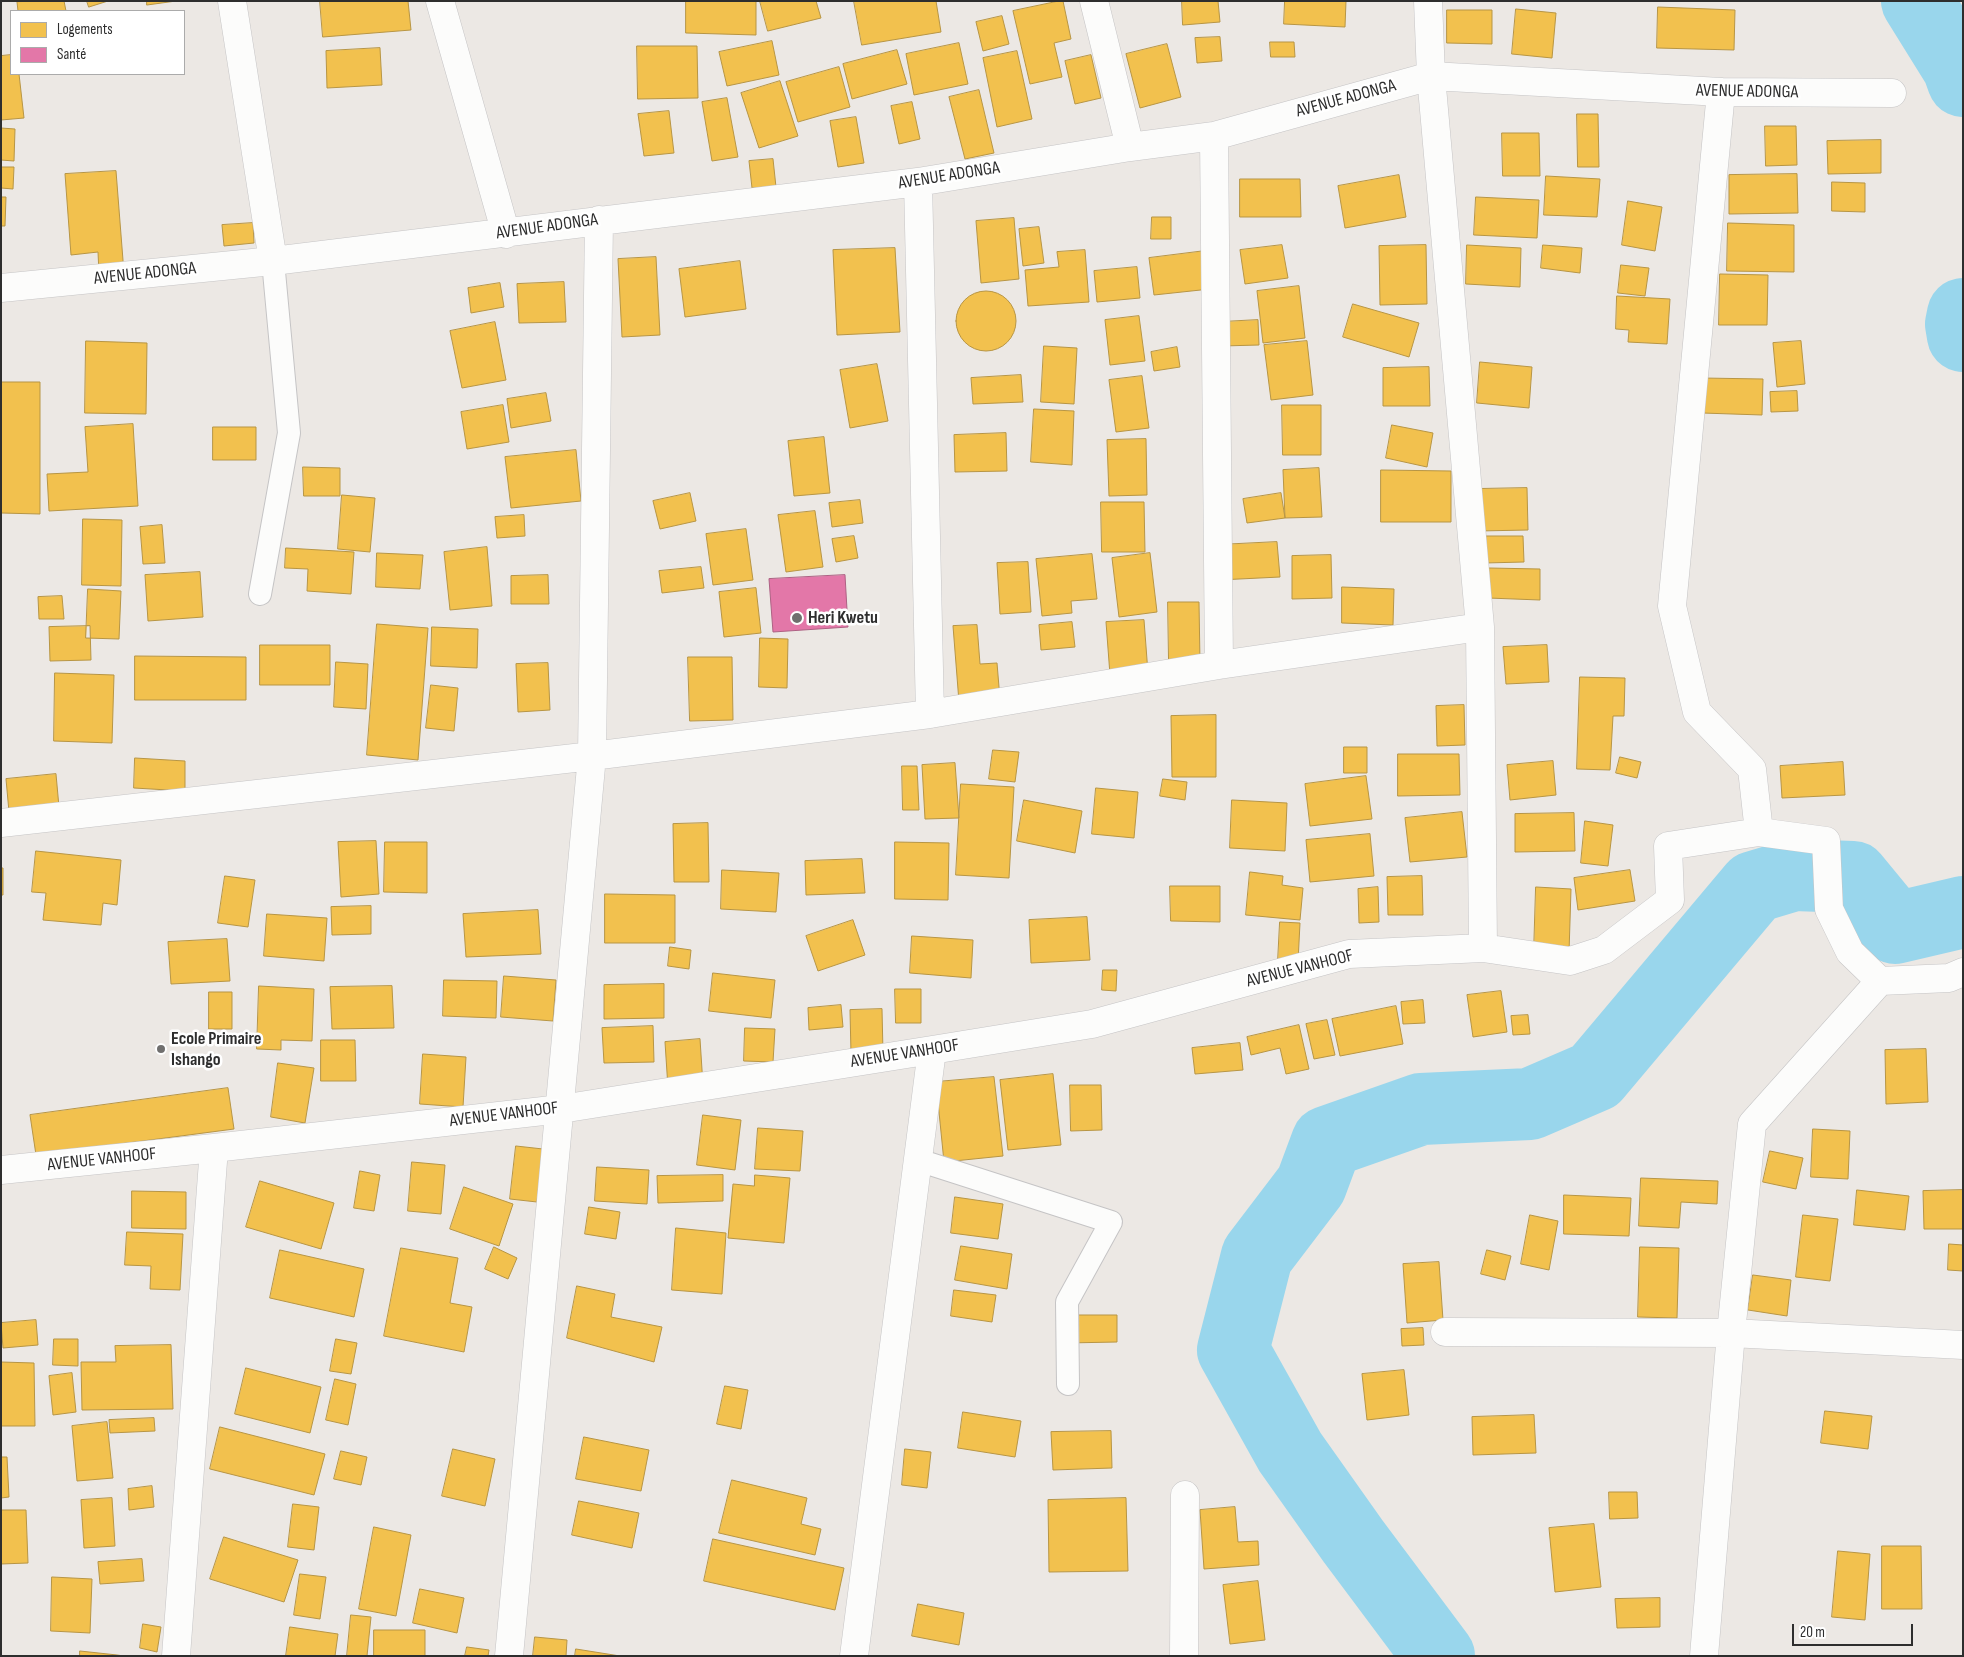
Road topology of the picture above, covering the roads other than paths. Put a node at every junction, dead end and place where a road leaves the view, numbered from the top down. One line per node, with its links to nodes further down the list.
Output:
1 (232, 1): 13 (street)
2 (440, 1): 12 (street)
3 (1094, 1): 9 (street)
4 (1428, 1): 5 (street)
5 (1431, 76): 6 (street, AVENUE ADONGA); 8 (street, AVENUE ADONGA); 16 (street)
6 (1722, 92): 7 (street, AVENUE ADONGA); 21 (street)
7 (1892, 93)
8 (1214, 136): 9 (street, AVENUE ADONGA); 17 (street)
9 (1130, 147): 10 (street, AVENUE ADONGA)
10 (918, 182): 11 (street, AVENUE ADONGA); 18 (street)
11 (599, 220): 12 (street, AVENUE ADONGA); 19 (street)
12 (506, 234): 13 (street, AVENUE ADONGA)
13 (273, 261): 14 (street, AVENUE ADONGA); 15 (lane)
14 (1, 288)
15 (260, 594)
16 (1480, 628): 17 (street); 22 (street)
17 (1220, 664): 18 (street)
18 (930, 714): 19 (street)
19 (592, 756): 20 (street); 26 (street)
20 (1, 823)
21 (1759, 832): 22 (street, AVENUE VANHOOF); 24 (street)
22 (1483, 948): 25 (street, AVENUE VANHOOF)
23 (1963, 972): 24 (street)
24 (1880, 981): 31 (street)
25 (932, 1050): 26 (street, AVENUE VANHOOF); 28 (street)
26 (561, 1109): 27 (street, AVENUE VANHOOF); 36 (street)
27 (214, 1148): 29 (street, AVENUE VANHOOF); 35 (street)
28 (918, 1160): 33 (lane); 37 (street)
29 (1, 1170)
30 (1445, 1332): 31 (street)
31 (1730, 1333): 32 (street); 39 (street)
32 (1963, 1345)
33 (1068, 1384)
34 (1185, 1495): 38 (street)
35 (176, 1656)
36 (509, 1656)
37 (854, 1656)
38 (1184, 1656)
39 (1704, 1656)

